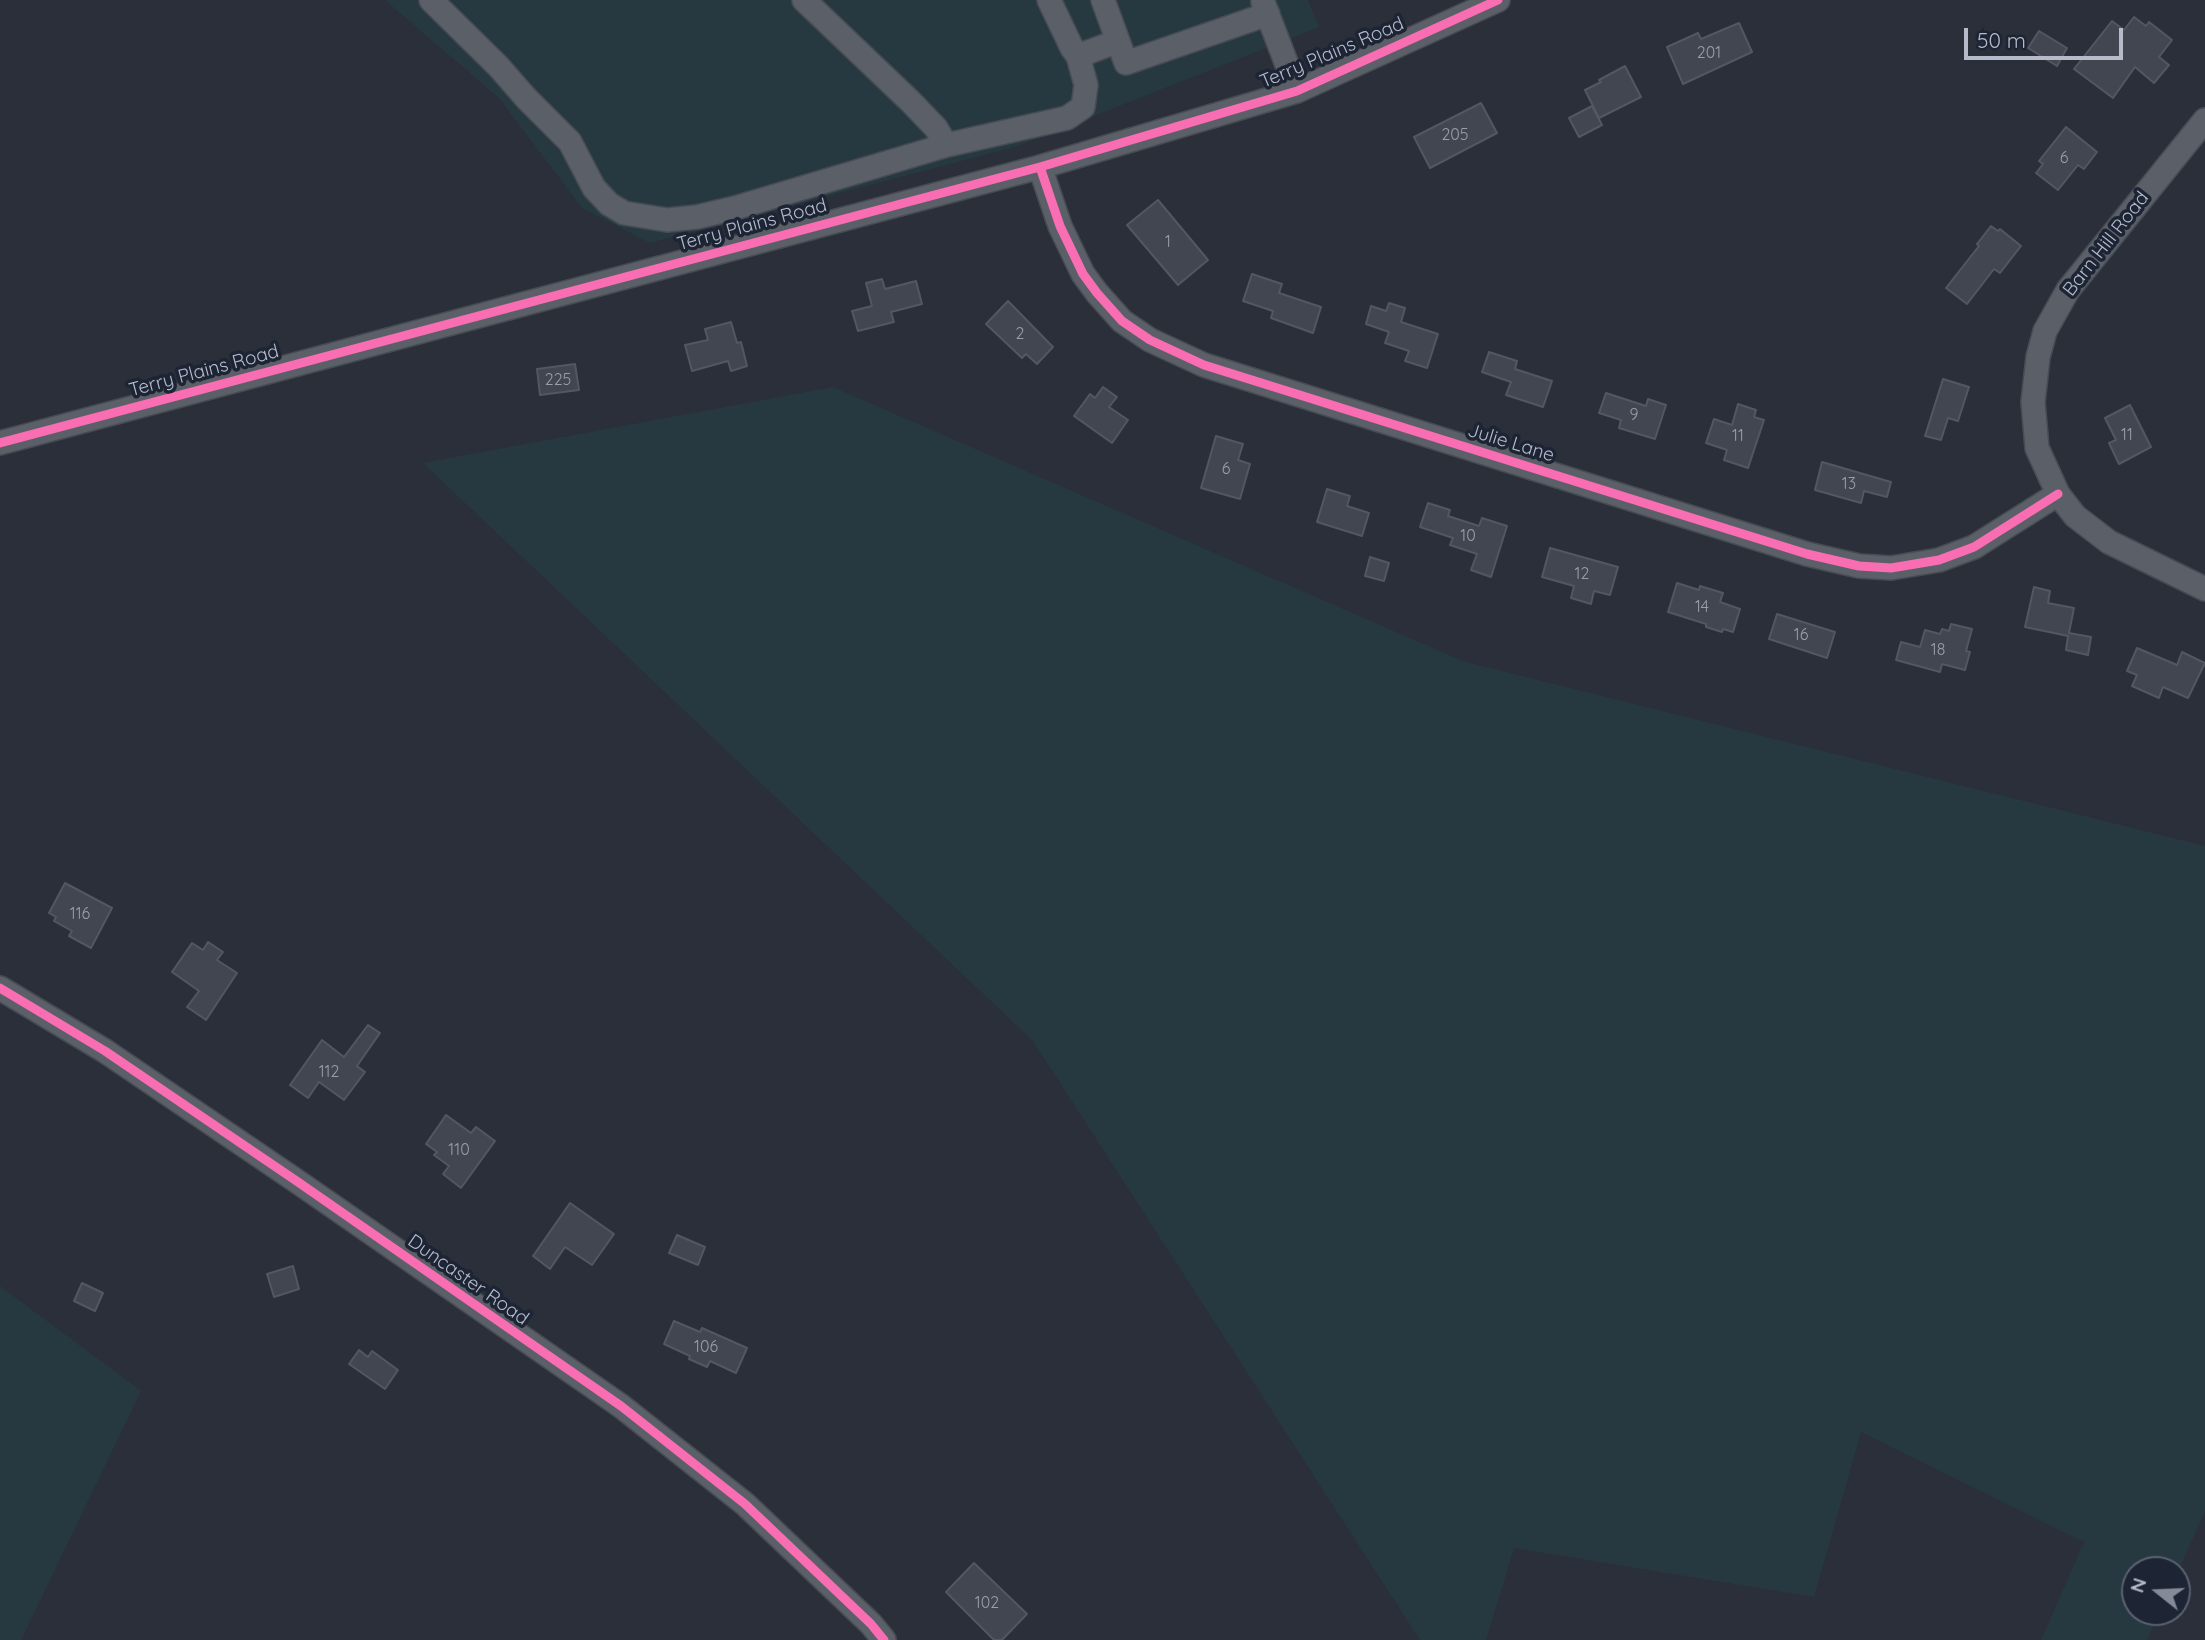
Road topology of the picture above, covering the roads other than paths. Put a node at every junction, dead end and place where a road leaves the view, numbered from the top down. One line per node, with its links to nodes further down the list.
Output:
1 (431, 0): 11 (street)
2 (804, 0): 11 (street)
3 (1049, 0): 8 (street)
4 (1103, 0): 7 (street)
5 (1498, 0): 9 (street, Terry Plains Road)
6 (1265, 7): 7 (street); 9 (street)
7 (1118, 41): 8 (street)
8 (1078, 56): 11 (street)
9 (1297, 91): 12 (street, Terry Plains Road)
10 (2205, 120): 14 (street, Barn Hill Road)
11 (946, 145)
12 (1040, 167): 13 (street, Terry Plains Road); 14 (street, Julie Lane)
13 (0, 443)
14 (2058, 494): 15 (street, Barn Hill Road)
15 (2205, 589)
16 (0, 988): 17 (street, Duncaster Road)
17 (884, 1640)

